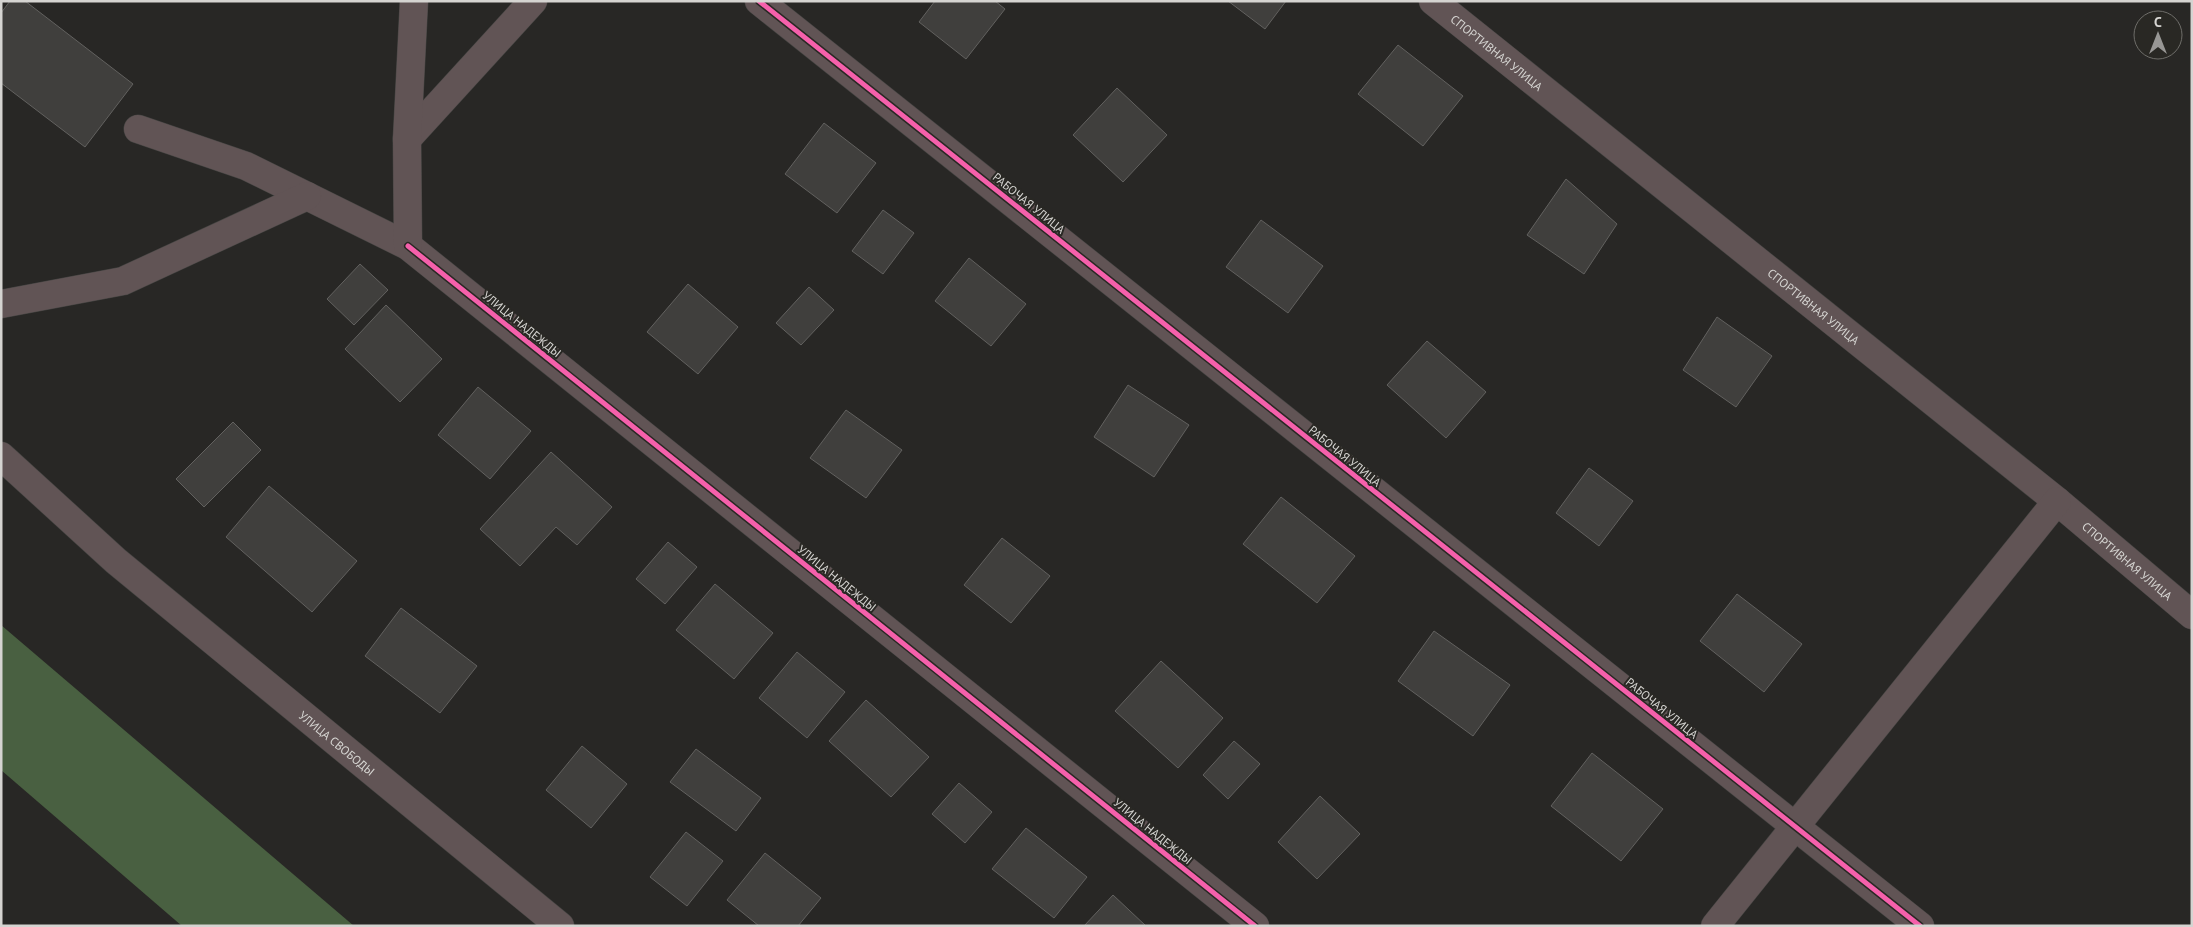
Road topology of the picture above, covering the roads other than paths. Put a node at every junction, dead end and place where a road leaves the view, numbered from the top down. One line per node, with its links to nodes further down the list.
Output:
1 (414, 1): 6 (street)
2 (533, 1): 6 (street)
3 (759, 1): 13 (street, РАБОЧАЯ УЛИЦА)
4 (1433, 1): 11 (street, СПОРТИВНАЯ УЛИЦА)
5 (138, 128): 7 (street, УЛИЦА НАДЕЖДЫ)
6 (407, 139): 8 (street)
7 (307, 196): 8 (street, УЛИЦА НАДЕЖДЫ); 9 (street)
8 (408, 246): 15 (street, УЛИЦА НАДЕЖДЫ)
9 (1, 304)
10 (1, 456): 14 (street, УЛИЦА СВОБОДЫ)
11 (2056, 501): 12 (street, СПОРТИВНАЯ УЛИЦА); 13 (street)
12 (2192, 615)
13 (1795, 826): 16 (street); 17 (street, РАБОЧАЯ УЛИЦА)
14 (560, 926)
15 (1255, 926)
16 (1715, 926)
17 (1920, 926)

